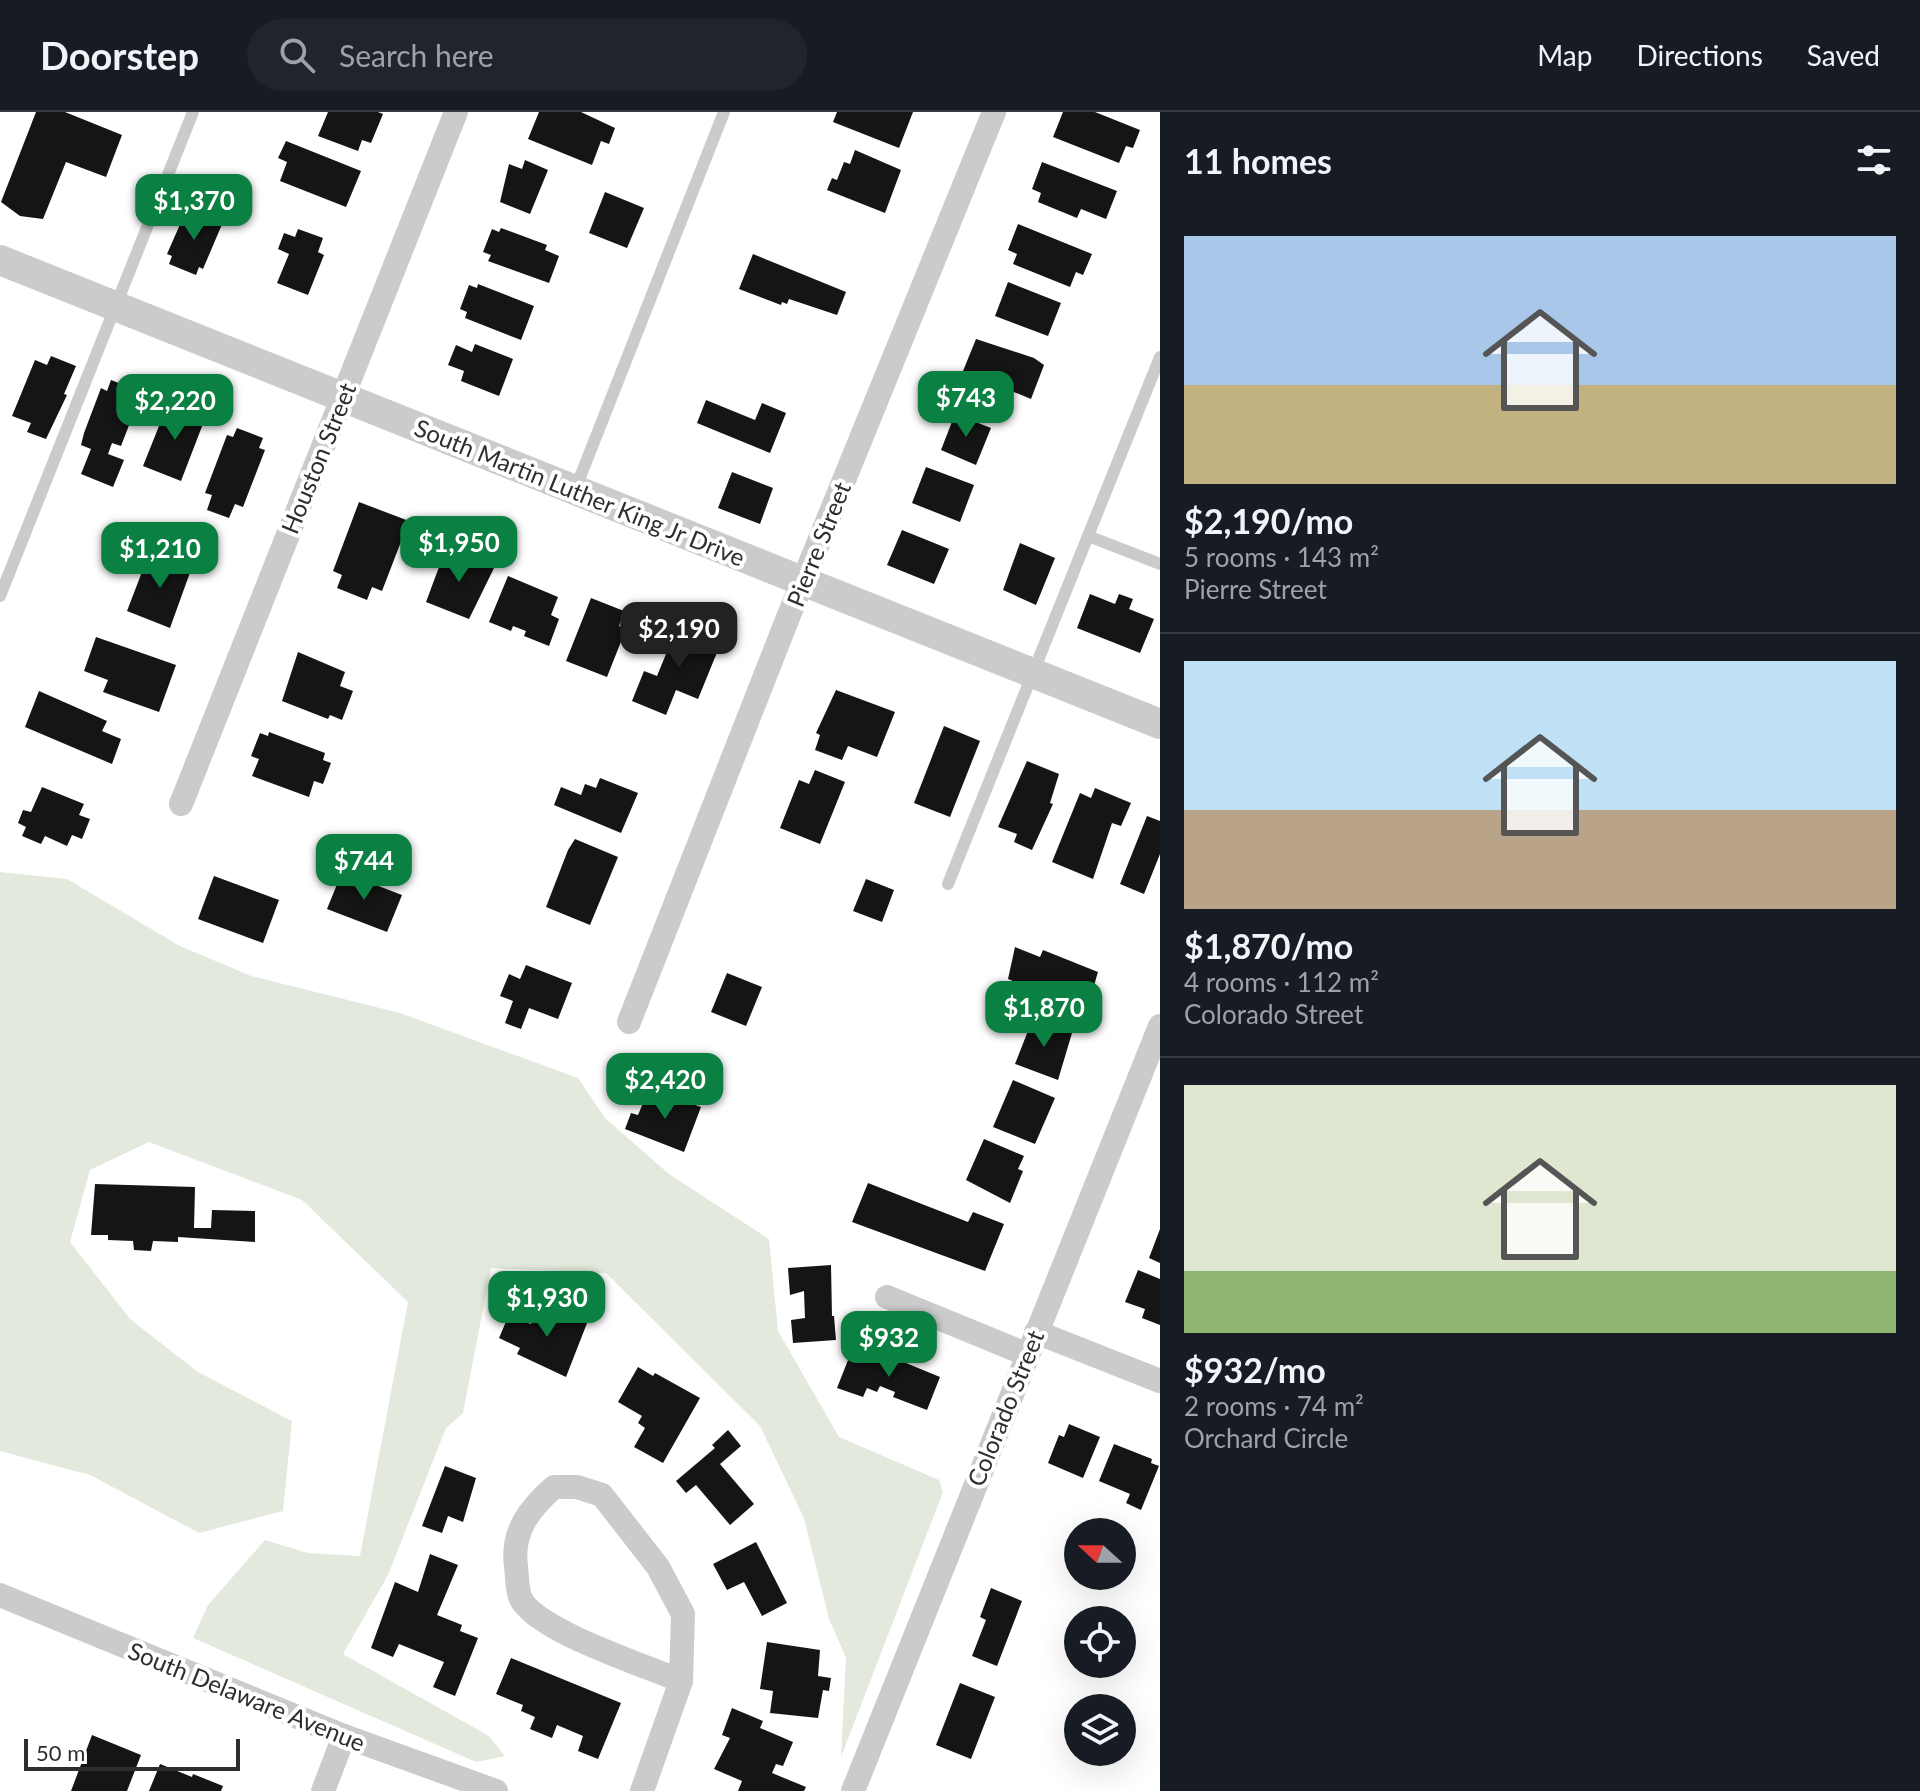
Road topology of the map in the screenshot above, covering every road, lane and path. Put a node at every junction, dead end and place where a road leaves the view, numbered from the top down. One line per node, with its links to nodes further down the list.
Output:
1 (193, 112): 6 (lane)
2 (456, 112): 8 (street, Houston Street)
3 (724, 112): 9 (lane)
4 (994, 112): 12 (street, Pierre Street)
5 (0, 260): 6 (street, South Martin Luther King Jr Drive)
6 (117, 307): 8 (street, South Martin Luther King Jr Drive); 13 (lane)
7 (1160, 357): 10 (lane)
8 (342, 398): 9 (street, South Martin Luther King Jr Drive); 16 (street, Houston Street)
9 (575, 490): 12 (street, South Martin Luther King Jr Drive)
10 (1088, 536): 11 (lane); 14 (lane)
11 (1160, 564)
12 (804, 581): 14 (street, South Martin Luther King Jr Drive); 18 (street, Pierre Street)
13 (0, 596)
14 (1033, 673): 15 (street, South Martin Luther King Jr Drive); 17 (lane)
15 (1160, 724)
16 (181, 804)
17 (948, 884)
18 (629, 1022)
19 (1160, 1026): 21 (street, Colorado Street)
20 (887, 1297): 21 (street)
21 (1031, 1343): 22 (street); 29 (street, Colorado Street)
22 (1160, 1381)
23 (0, 1595): 25 (street, South Delaware Avenue)
24 (681, 1681): 24 (street); 28 (street)
25 (344, 1736): 26 (street); 27 (street, South Delaware Avenue)
26 (323, 1791)
27 (496, 1791)
28 (642, 1791)
29 (853, 1791)

